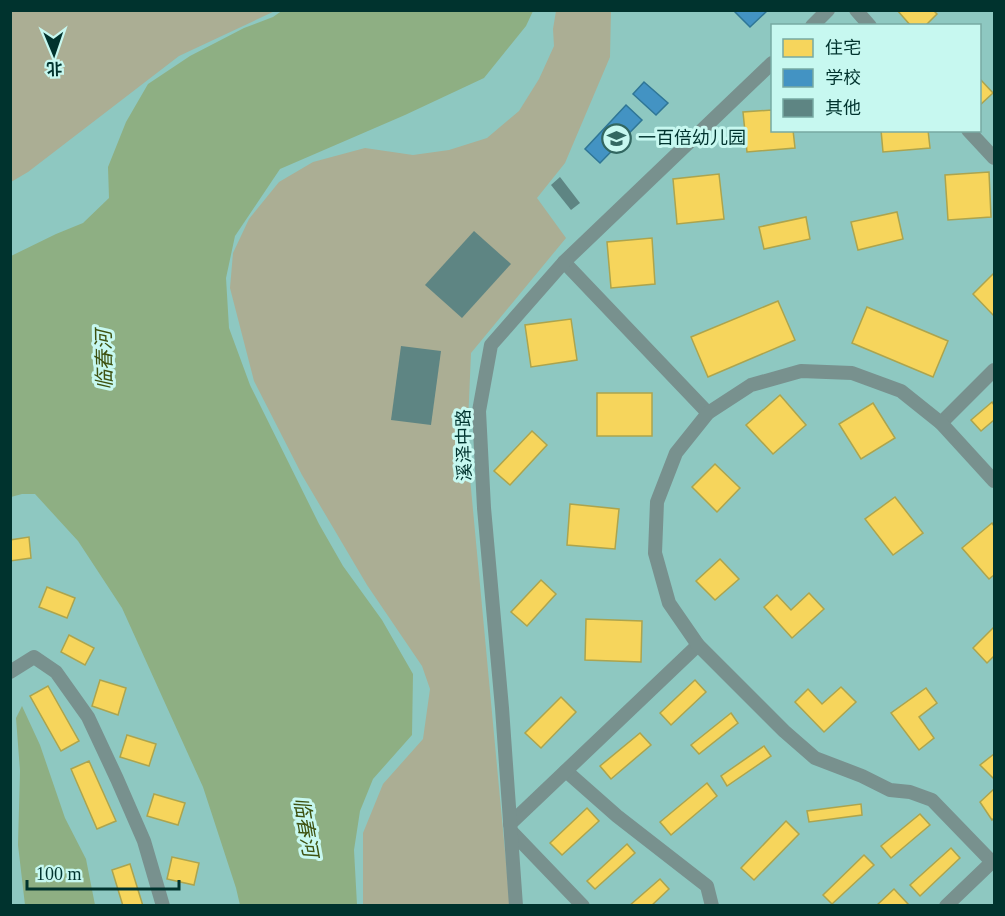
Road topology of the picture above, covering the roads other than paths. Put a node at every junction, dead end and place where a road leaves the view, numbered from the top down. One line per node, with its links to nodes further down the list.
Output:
1 (828, 10): 3 (street)
2 (856, 10): 4 (street)
3 (814, 24)
4 (868, 24)
5 (771, 64): 8 (street, 溪泽中路)
6 (970, 132): 7 (street)
7 (994, 158)
8 (564, 262): 10 (street); 16 (street, 溪泽中路)
9 (994, 370): 11 (street)
10 (708, 413): 11 (street); 13 (street)
11 (941, 423): 12 (street)
12 (994, 481)
13 (698, 645): 15 (street); 17 (street)
14 (10, 672): 18 (street)
15 (566, 771): 16 (street); 21 (street)
16 (511, 828): 19 (street, 溪泽中路); 20 (street)
17 (993, 861): 22 (street)
18 (163, 906)
19 (516, 906)
20 (583, 906)
21 (712, 906)
22 (946, 906)

